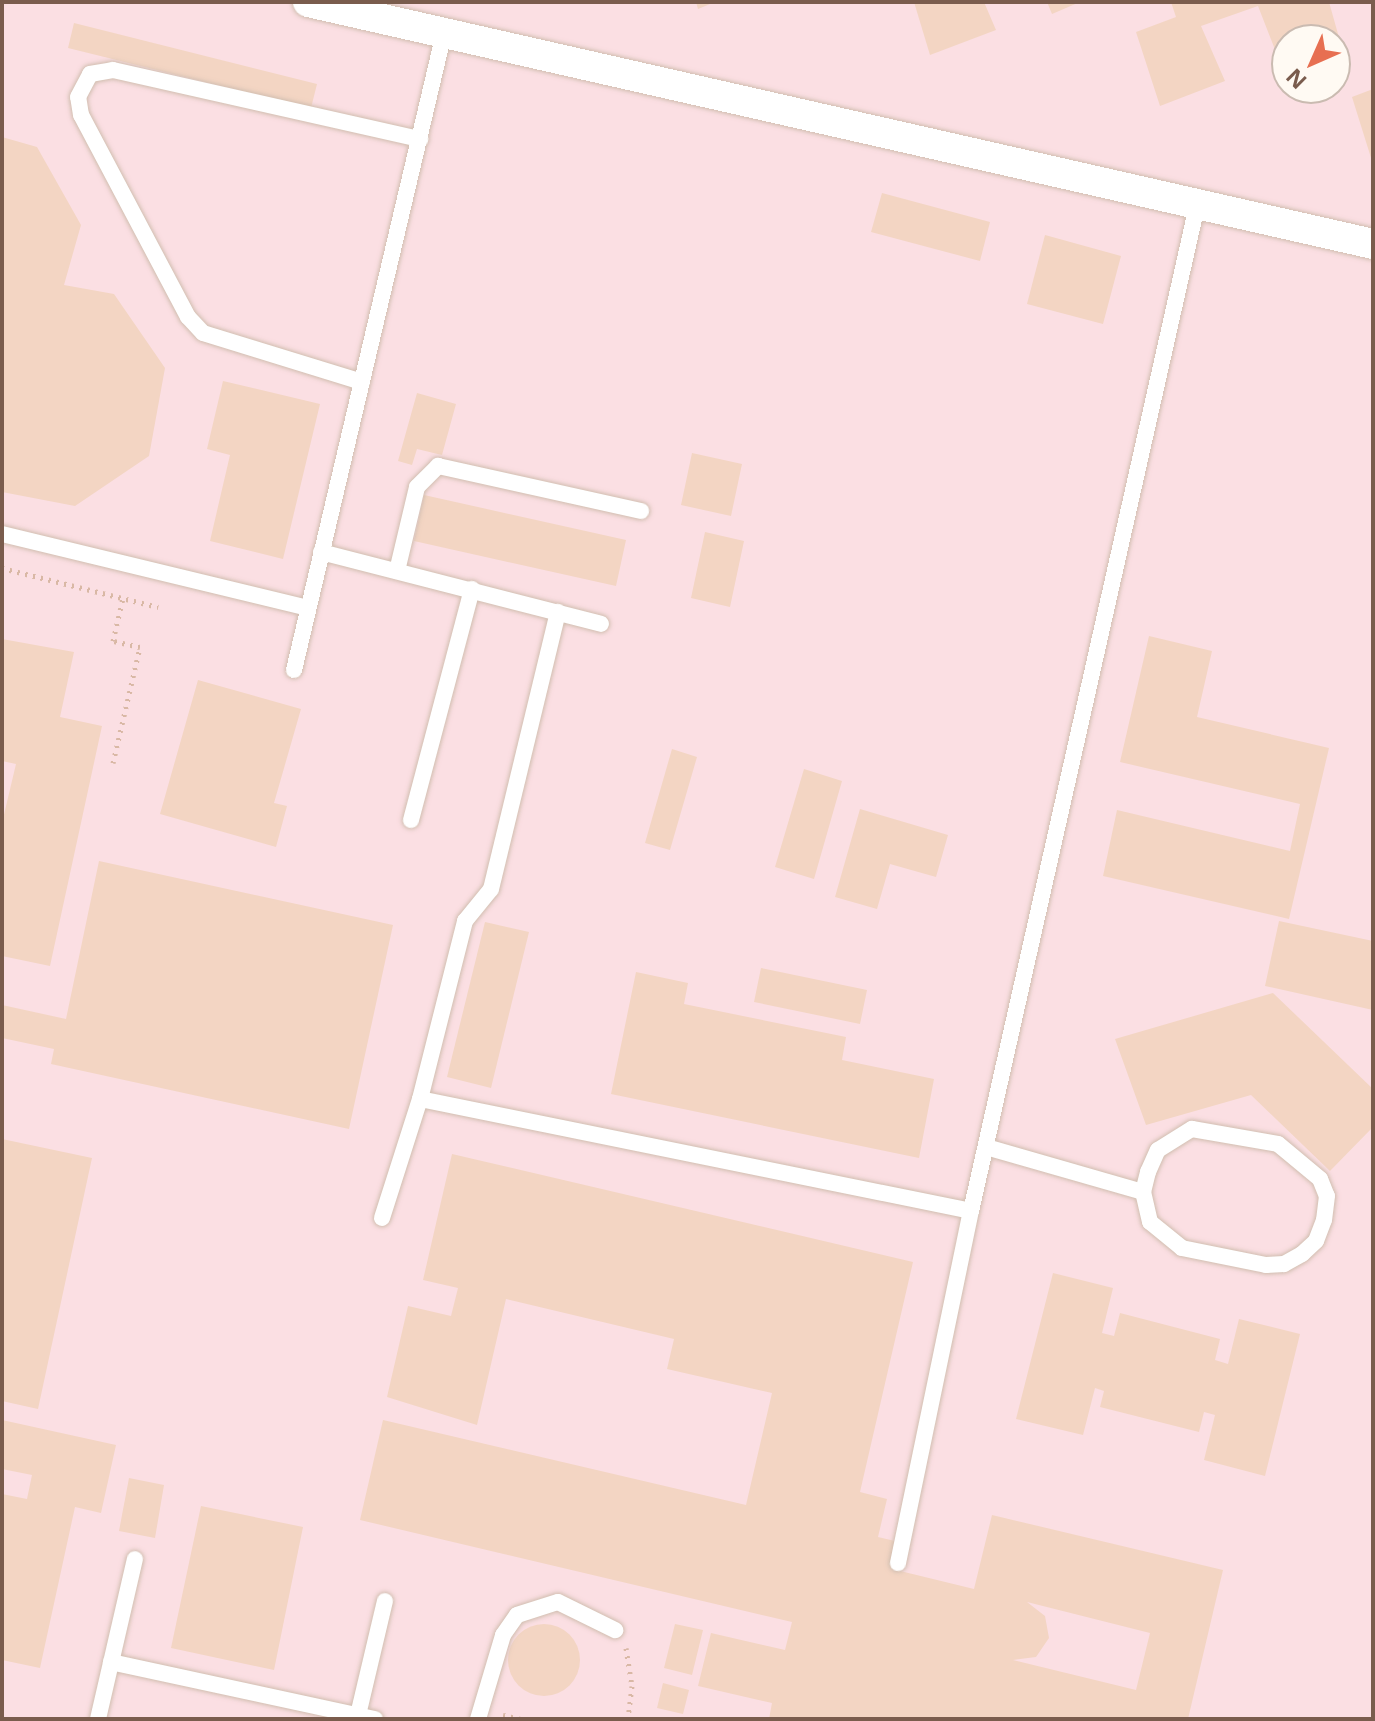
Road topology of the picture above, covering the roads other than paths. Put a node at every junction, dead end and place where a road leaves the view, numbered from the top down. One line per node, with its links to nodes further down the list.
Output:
1 (308, 2): 2 (street)
2 (444, 33): 3 (lane); 4 (street)
3 (420, 139): 6 (lane); 6 (lane)
4 (1197, 206): 5 (street); 18 (lane)
5 (1373, 244)
6 (362, 382): 9 (lane)
7 (641, 511): 10 (lane)
8 (2, 534): 12 (lane)
9 (321, 552): 10 (lane); 12 (lane)
10 (397, 571): 11 (lane)
11 (472, 589): 13 (lane); 16 (lane)
12 (308, 608): 15 (lane)
13 (558, 612): 14 (lane); 17 (lane)
14 (601, 624)
15 (294, 670)
16 (411, 820)
17 (420, 1099): 20 (lane); 21 (lane)
18 (986, 1147): 19 (lane); 20 (lane)
19 (1143, 1192): 19 (lane)
20 (971, 1211): 23 (lane)
21 (382, 1218)
22 (135, 1559): 26 (lane)
23 (898, 1563)
24 (385, 1601): 27 (lane)
25 (615, 1630): 29 (lane)
26 (111, 1662): 27 (lane); 28 (lane)
27 (366, 1717)
28 (98, 1719)
29 (478, 1719)

